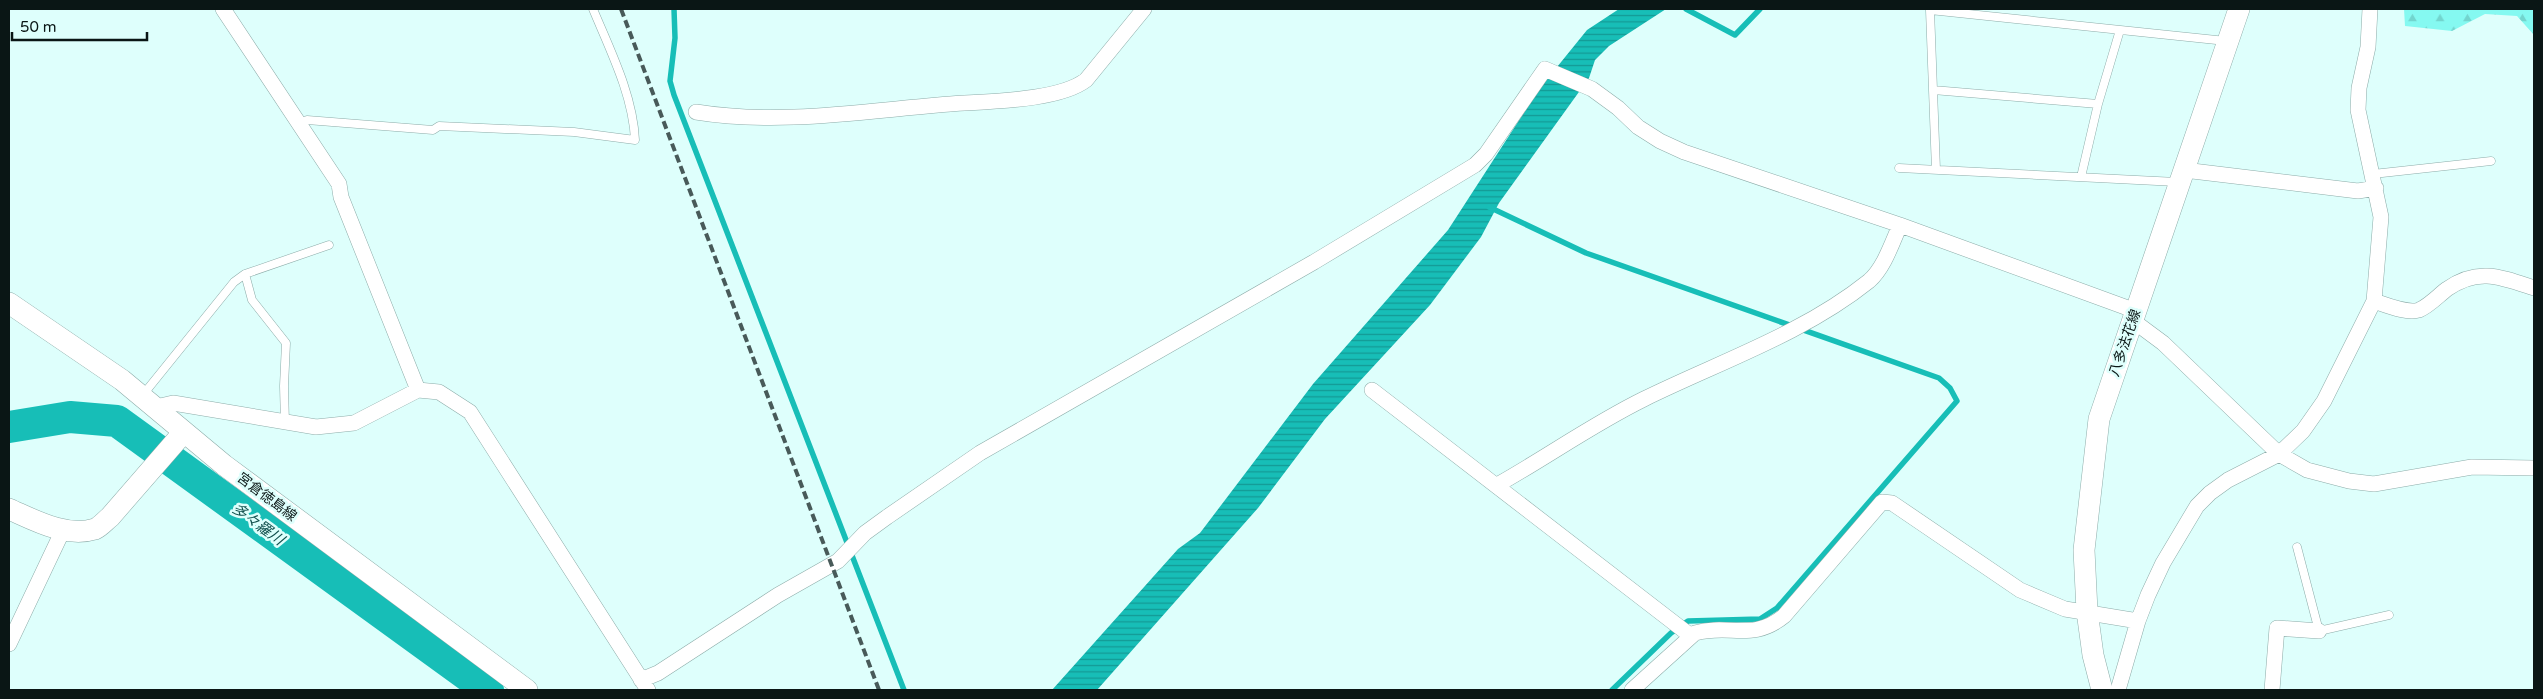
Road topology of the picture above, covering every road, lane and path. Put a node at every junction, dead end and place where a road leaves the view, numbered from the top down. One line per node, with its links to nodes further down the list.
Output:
1 (222, 9): 11 (street)
2 (593, 9): 11 (lane)
3 (1144, 9): 10 (street)
4 (2239, 9): 7 (main road, 八多法花線)
5 (2370, 9): 17 (street)
6 (2120, 30): 7 (lane); 8 (lane); 9 (lane)
7 (2228, 41): 15 (main road, 八多法花線)
8 (1933, 90): 9 (lane); 14 (lane)
9 (2098, 104): 16 (lane)
10 (696, 112)
11 (296, 123): 25 (street)
12 (2490, 162): 17 (lane)
13 (1899, 168): 14 (lane)
14 (1936, 170): 16 (lane)
15 (2181, 176): 16 (lane); 17 (street); 24 (main road, 八多法花線)
16 (2081, 177)
17 (2374, 181): 22 (street)
18 (1900, 225): 24 (street); 32 (street); 42 (street)
19 (329, 245): 20 (lane)
20 (246, 274): 27 (lane); 28 (lane)
21 (2534, 288): 22 (street)
22 (2374, 302): 30 (street)
23 (9, 303): 27 (main road, 宮倉徳島線)
24 (2134, 316): 30 (street); 36 (main road, 八多法花線)
25 (418, 390): 28 (street); 42 (street)
26 (1372, 390): 32 (street)
27 (149, 402): 28 (street); 29 (main road, 宮倉徳島線)
28 (286, 424)
29 (180, 437): 34 (main road); 43 (main road, 宮倉徳島線)
30 (2279, 454): 31 (street); 38 (street)
31 (2534, 468)
32 (1497, 484): 39 (street)
33 (9, 509): 34 (main road)
34 (63, 530): 41 (street)
35 (2297, 547): 40 (lane)
36 (2087, 611): 38 (street); 39 (street); 45 (main road, 八多法花線)
37 (2389, 615): 40 (lane)
38 (2138, 621): 46 (street)
39 (1684, 631): 44 (street)
40 (2320, 631): 47 (street)
41 (9, 644)
42 (644, 685)
43 (526, 690)
44 (1632, 690)
45 (2102, 690)
46 (2118, 690)
47 (2272, 690)

